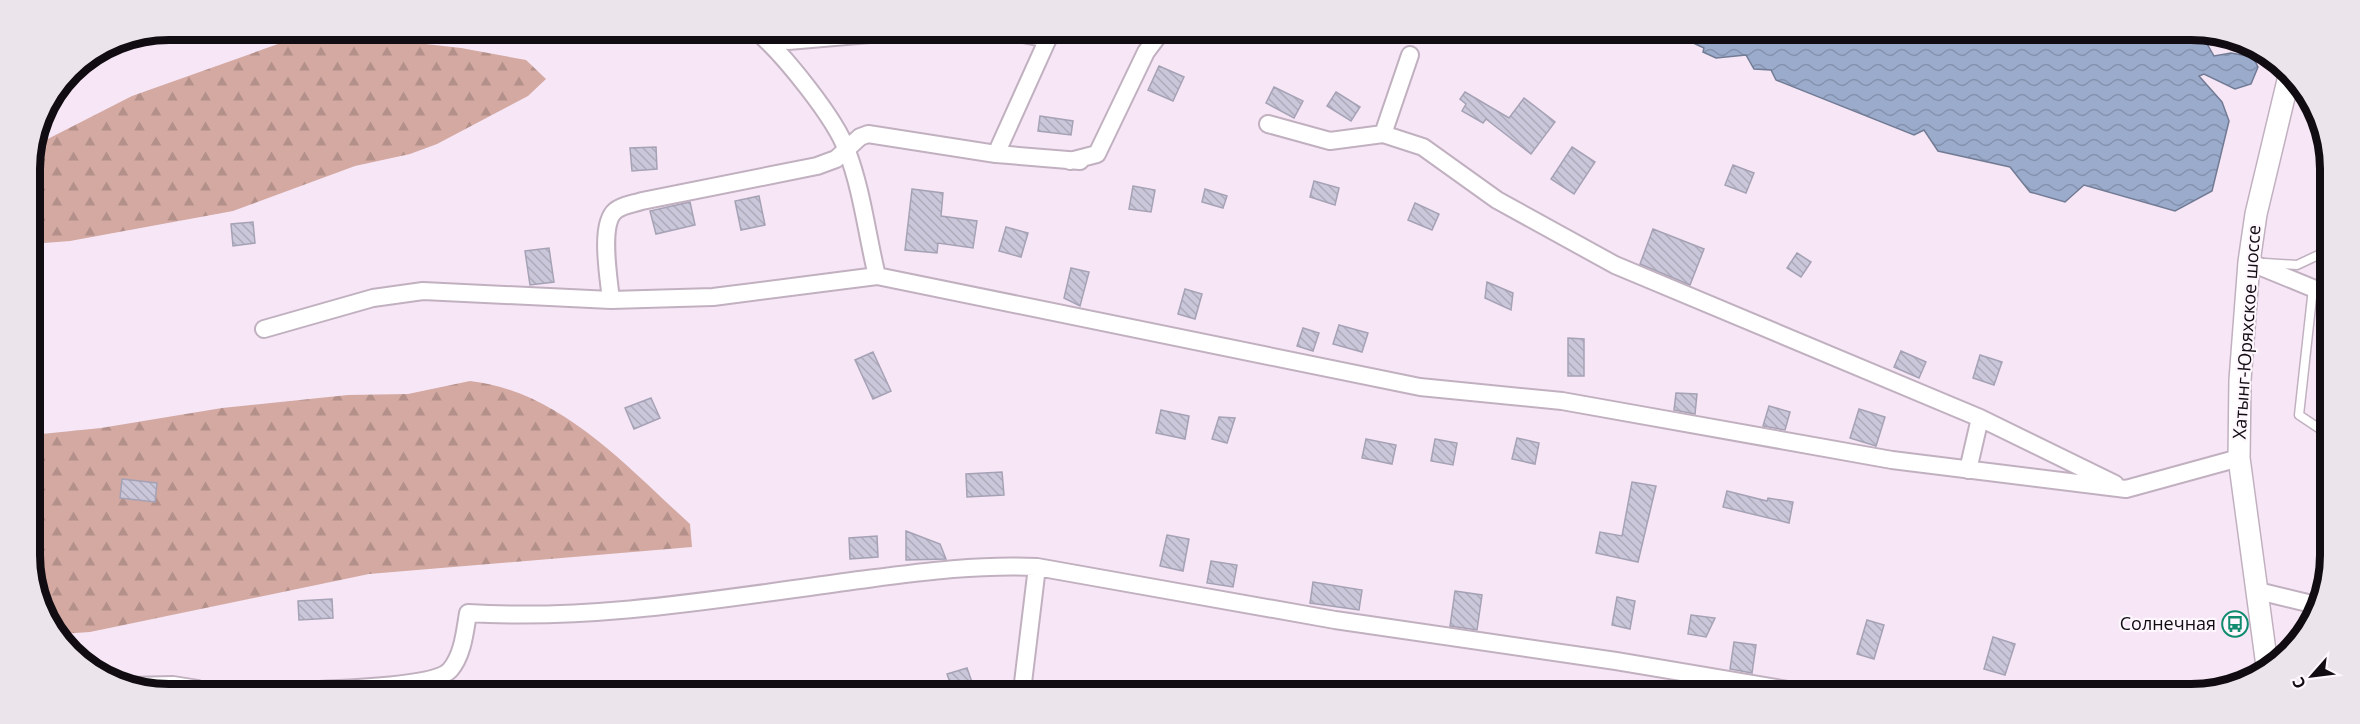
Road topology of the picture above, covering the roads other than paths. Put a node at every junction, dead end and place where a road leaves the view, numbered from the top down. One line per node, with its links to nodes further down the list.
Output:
1 (765, 40): 6 (street)
2 (788, 40): 6 (street)
3 (1047, 40): 11 (street)
4 (1155, 40): 11 (street)
5 (1410, 55): 9 (street)
6 (787, 62): 10 (street)
7 (2287, 84): 13 (street, Хатынг-Юряхское шоссе)
8 (1268, 124): 9 (street)
9 (1383, 134): 18 (street)
10 (847, 150): 11 (street); 14 (street); 16 (street)
11 (996, 154)
12 (2320, 254): 13 (lane)
13 (2249, 262): 15 (street); 20 (street, Хатынг-Юряхское шоссе)
14 (877, 276): 16 (street); 21 (street)
15 (2320, 291): 19 (lane)
16 (611, 300): 17 (street)
17 (264, 329)
18 (1980, 418): 21 (street); 22 (street)
19 (2320, 429)
20 (2239, 458): 22 (street); 24 (street, Хатынг-Юряхское шоссе)
21 (1968, 470): 22 (street)
22 (2126, 489)
23 (1037, 567): 27 (street); 28 (street); 29 (street)
24 (2258, 591): 25 (street); 26 (street, Хатынг-Юряхское шоссе)
25 (2310, 604)
26 (2266, 659)
27 (1748, 683)
28 (395, 684)
29 (1023, 684)

